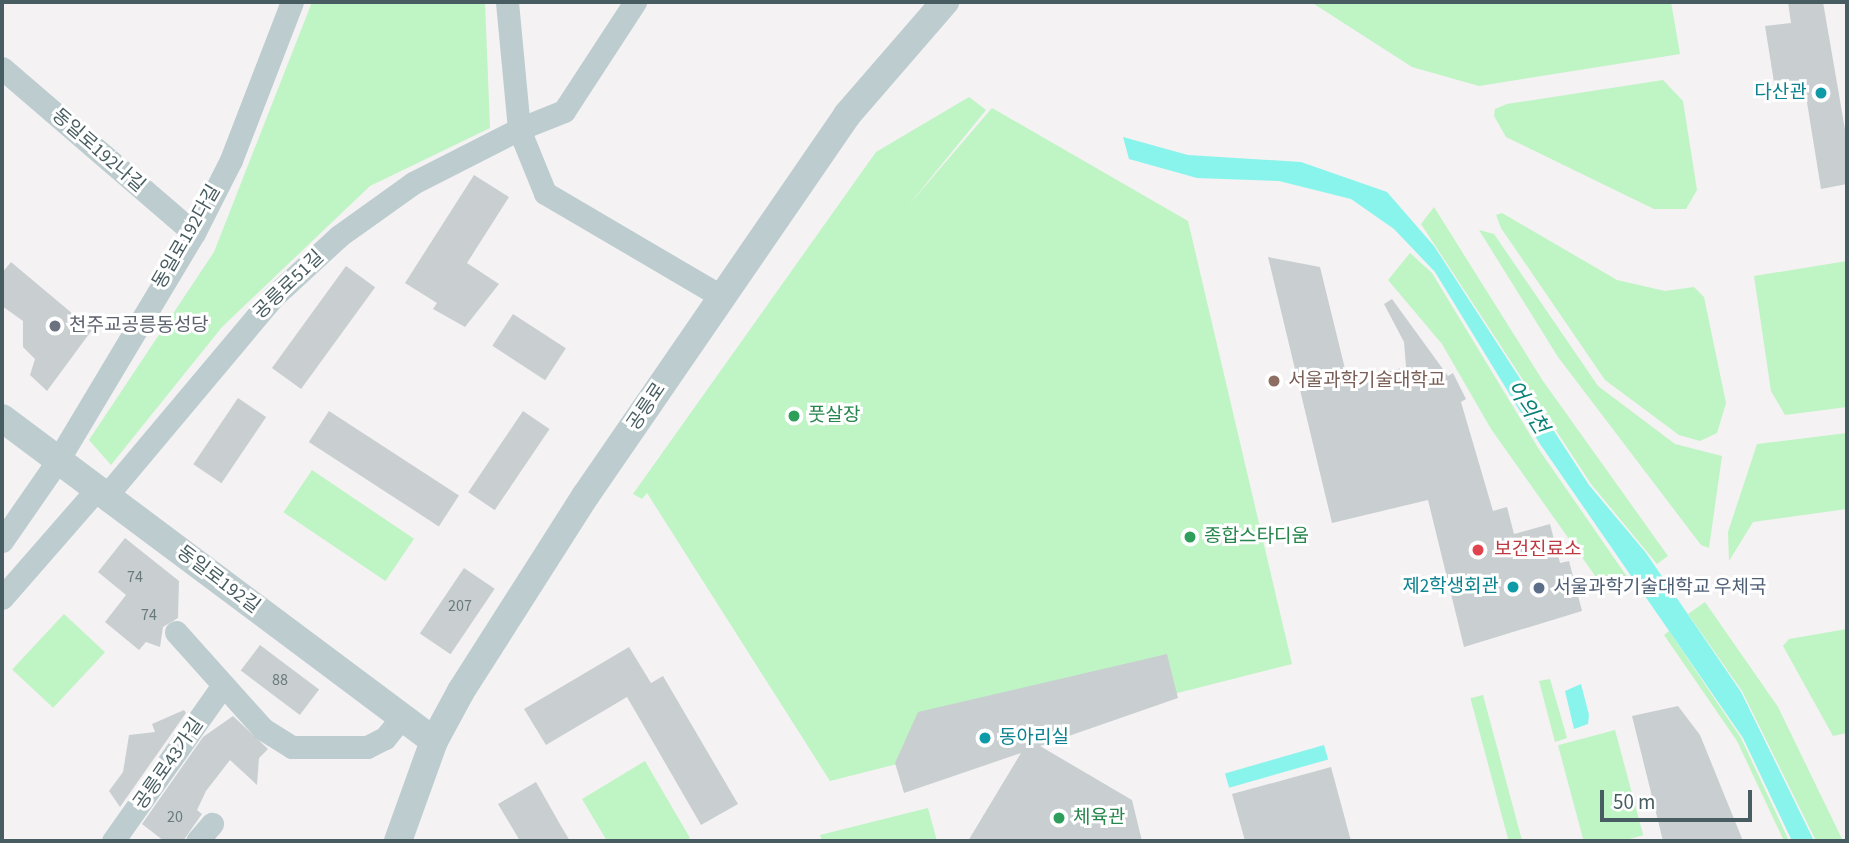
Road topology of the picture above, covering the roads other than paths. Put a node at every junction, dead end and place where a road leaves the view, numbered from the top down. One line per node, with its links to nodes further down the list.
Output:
1 (292, 2): 7 (street, 동일로192다길)
2 (507, 2): 6 (street)
3 (635, 2): 6 (street, 공릉로51길)
4 (945, 2): 8 (street, 공릉로)
5 (2, 68): 7 (street, 동일로192나길)
6 (519, 128): 8 (street); 11 (street, 공릉로51길)
7 (194, 233): 10 (street, 동일로192다길)
8 (722, 298): 17 (street, 공릉로)
9 (2, 418): 10 (street, 동일로192길)
10 (58, 460): 11 (street, 동일로192길); 12 (street, 동일로192다길)
11 (102, 493): 13 (street, 공릉로51길); 16 (street, 동일로192길)
12 (2, 541)
13 (2, 598)
14 (176, 632): 15 (street)
15 (223, 685): 16 (street); 18 (street, 공릉로43가길)
16 (402, 717): 17 (street, 동일로192길)
17 (435, 741): 19 (street, 공릉로)
18 (113, 841)
19 (398, 841)

